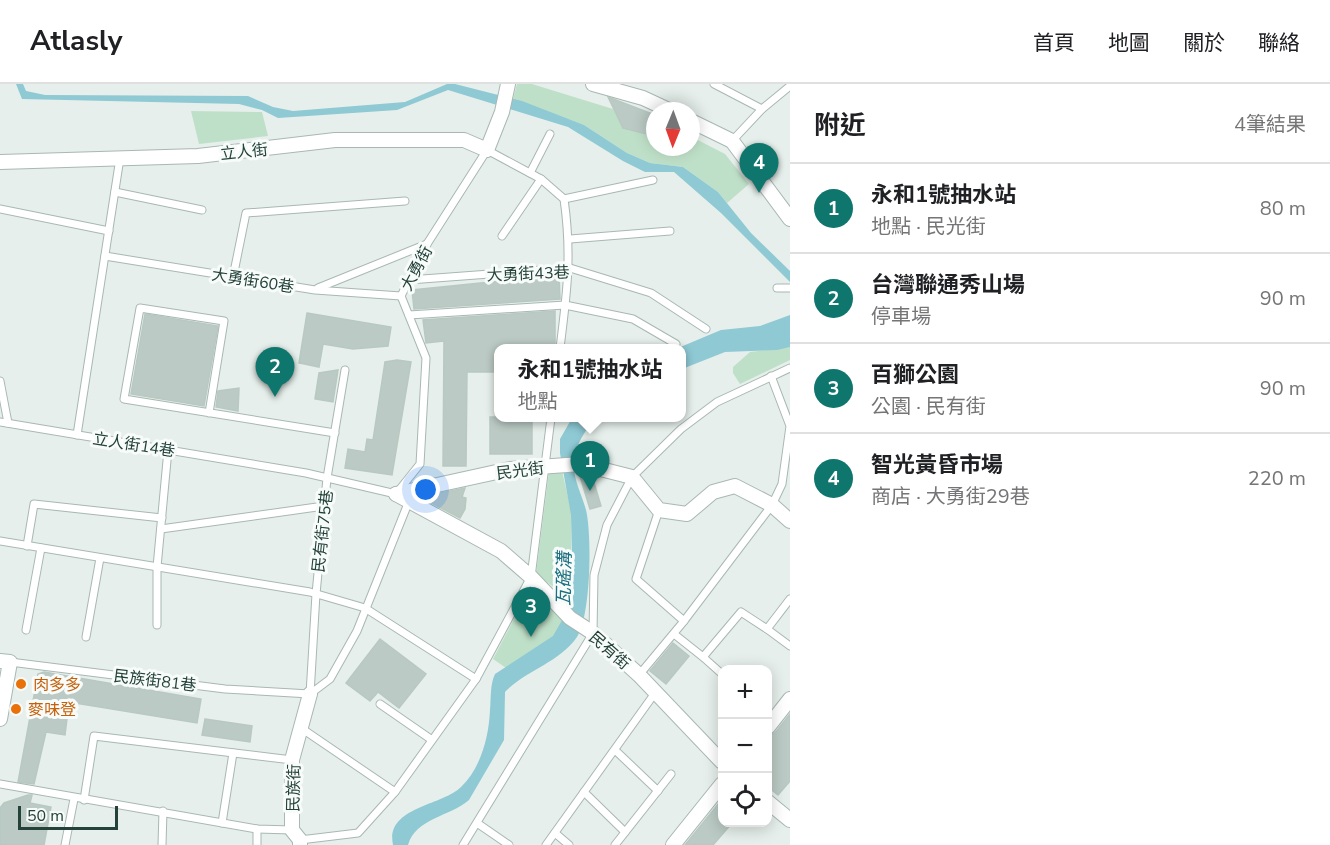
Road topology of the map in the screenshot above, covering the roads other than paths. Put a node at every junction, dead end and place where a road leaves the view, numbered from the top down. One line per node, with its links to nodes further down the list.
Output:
1 (593, 84): 5 (street)
2 (714, 84): 6 (lane)
3 (790, 86): 6 (lane)
4 (507, 89): 10 (street, 大勇街)
5 (652, 102)
6 (762, 109): 9 (lane)
7 (700, 125): 9 (street)
8 (549, 134): 13 (lane)
9 (732, 141): 21 (street)
10 (487, 150): 11 (street, 立人街); 13 (lane); 26 (lane, 大勇街)
11 (120, 157): 12 (street, 立人街); 16 (lane, 立人街14巷)
12 (0, 162)
13 (530, 173): 14 (lane)
14 (541, 178): 17 (lane); 24 (lane)
15 (653, 180): 17 (lane)
16 (115, 192): 20 (lane); 22 (lane, 立人街14巷)
17 (564, 199): 25 (lane)
18 (405, 201): 29 (lane)
19 (0, 209): 22 (lane)
20 (202, 210)
21 (790, 219)
22 (109, 231): 27 (lane, 立人街14巷)
23 (670, 231): 25 (lane)
24 (502, 236)
25 (570, 239): 28 (lane)
26 (427, 244): 30 (lane, 大勇街); 33 (lane)
27 (105, 256): 29 (lane, 大勇街60巷); 48 (lane, 立人街14巷)
28 (570, 268): 30 (lane, 大勇街43巷); 35 (lane); 37 (lane, 大勇街43巷)
29 (233, 277): 33 (lane, 大勇街60巷)
30 (409, 280): 34 (lane, 大勇街)
31 (777, 288): 32 (lane)
32 (790, 288)
33 (315, 290): 34 (lane, 大勇街60巷)
34 (401, 296): 36 (lane, 大勇街)
35 (565, 305): 36 (lane); 38 (lane); 39 (lane)
36 (409, 315): 55 (lane, 大勇街)
37 (706, 329)
38 (560, 344)
39 (676, 344)
40 (790, 368): 42 (lane)
41 (345, 370): 47 (lane, 民有街75巷)
42 (771, 376): 52 (lane); 54 (lane)
43 (0, 381): 45 (lane)
44 (209, 413): 44 (lane); 47 (lane)
45 (4, 422): 48 (lane)
46 (550, 422): 50 (lane)
47 (335, 433): 53 (lane, 民有街75巷)
48 (77, 435): 49 (lane, 立人街14巷)
49 (168, 450): 53 (lane, 立人街14巷); 60 (lane)
50 (545, 468): 52 (street, 民光街); 55 (street, 民光街); 68 (lane)
51 (790, 476): 54 (lane)
52 (632, 477): 59 (street); 76 (lane)
53 (327, 478): 55 (lane, 立人街14巷); 58 (lane, 民有街75巷)
54 (782, 484): 57 (lane)
55 (396, 494): 56 (street, 民有街)
56 (409, 501): 68 (street, 民有街); 71 (lane)
57 (772, 505): 59 (street); 61 (street); 72 (lane)
58 (324, 506): 62 (lane); 69 (lane, 民有街75巷)
59 (659, 510): 72 (lane)
60 (162, 518): 62 (lane); 64 (lane)
61 (790, 520)
62 (161, 529): 67 (lane)
63 (0, 541): 64 (lane)
64 (27, 546): 65 (lane)
65 (41, 548): 66 (lane); 75 (lane)
66 (100, 558): 67 (lane); 78 (lane)
67 (157, 567): 69 (lane); 73 (lane)
68 (531, 577): 76 (street, 民有街); 84 (lane)
69 (316, 594): 71 (lane); 86 (lane, 民有街75巷)
70 (790, 599): 74 (lane)
71 (365, 608): 84 (lane); 86 (lane)
72 (684, 621): 77 (lane)
73 (157, 624)
74 (767, 629): 79 (lane); 80 (lane)
75 (26, 630)
76 (593, 633): 83 (street, 民有街); 109 (lane)
77 (674, 633): 80 (lane); 83 (lane)
78 (86, 637)
79 (790, 646)
80 (703, 657): 82 (lane)
81 (5, 662): 86 (lane, 民族街81巷); 90 (street)
82 (718, 670)
83 (639, 675): 85 (street, 民有街)
84 (476, 679): 92 (lane)
85 (655, 693): 93 (lane); 95 (street, 民有街)
86 (310, 694): 91 (street, 民族街)
87 (790, 699): 89 (street)
88 (380, 704): 92 (lane)
89 (772, 717)
90 (0, 719)
91 (301, 728): 96 (street, 民族街); 101 (lane)
92 (432, 740): 101 (lane)
93 (615, 750): 100 (lane); 102 (lane)
94 (233, 753): 96 (lane); 104 (lane); 108 (lane)
95 (718, 757)
96 (292, 760): 113 (street, 民族街)
97 (671, 774): 100 (lane)
98 (0, 784): 103 (lane)
99 (718, 790): 122 (street)
100 (658, 791): 111 (lane)
101 (394, 792): 113 (lane)
102 (584, 792): 111 (lane); 112 (lane)
103 (74, 799): 104 (lane); 114 (lane)
104 (84, 800): 106 (lane)
105 (772, 803): 107 (street)
106 (163, 811): 108 (lane); 115 (lane)
107 (788, 813)
108 (222, 823): 110 (lane)
109 (477, 823): 117 (lane); 118 (lane)
110 (257, 829): 113 (lane); 116 (lane)
111 (625, 832): 121 (lane)
112 (555, 833): 119 (lane); 120 (lane)
113 (297, 839)
114 (65, 845)
115 (162, 845)
116 (257, 845)
117 (463, 845)
118 (509, 845)
119 (546, 845)
120 (568, 845)
121 (615, 845)
122 (673, 845)

